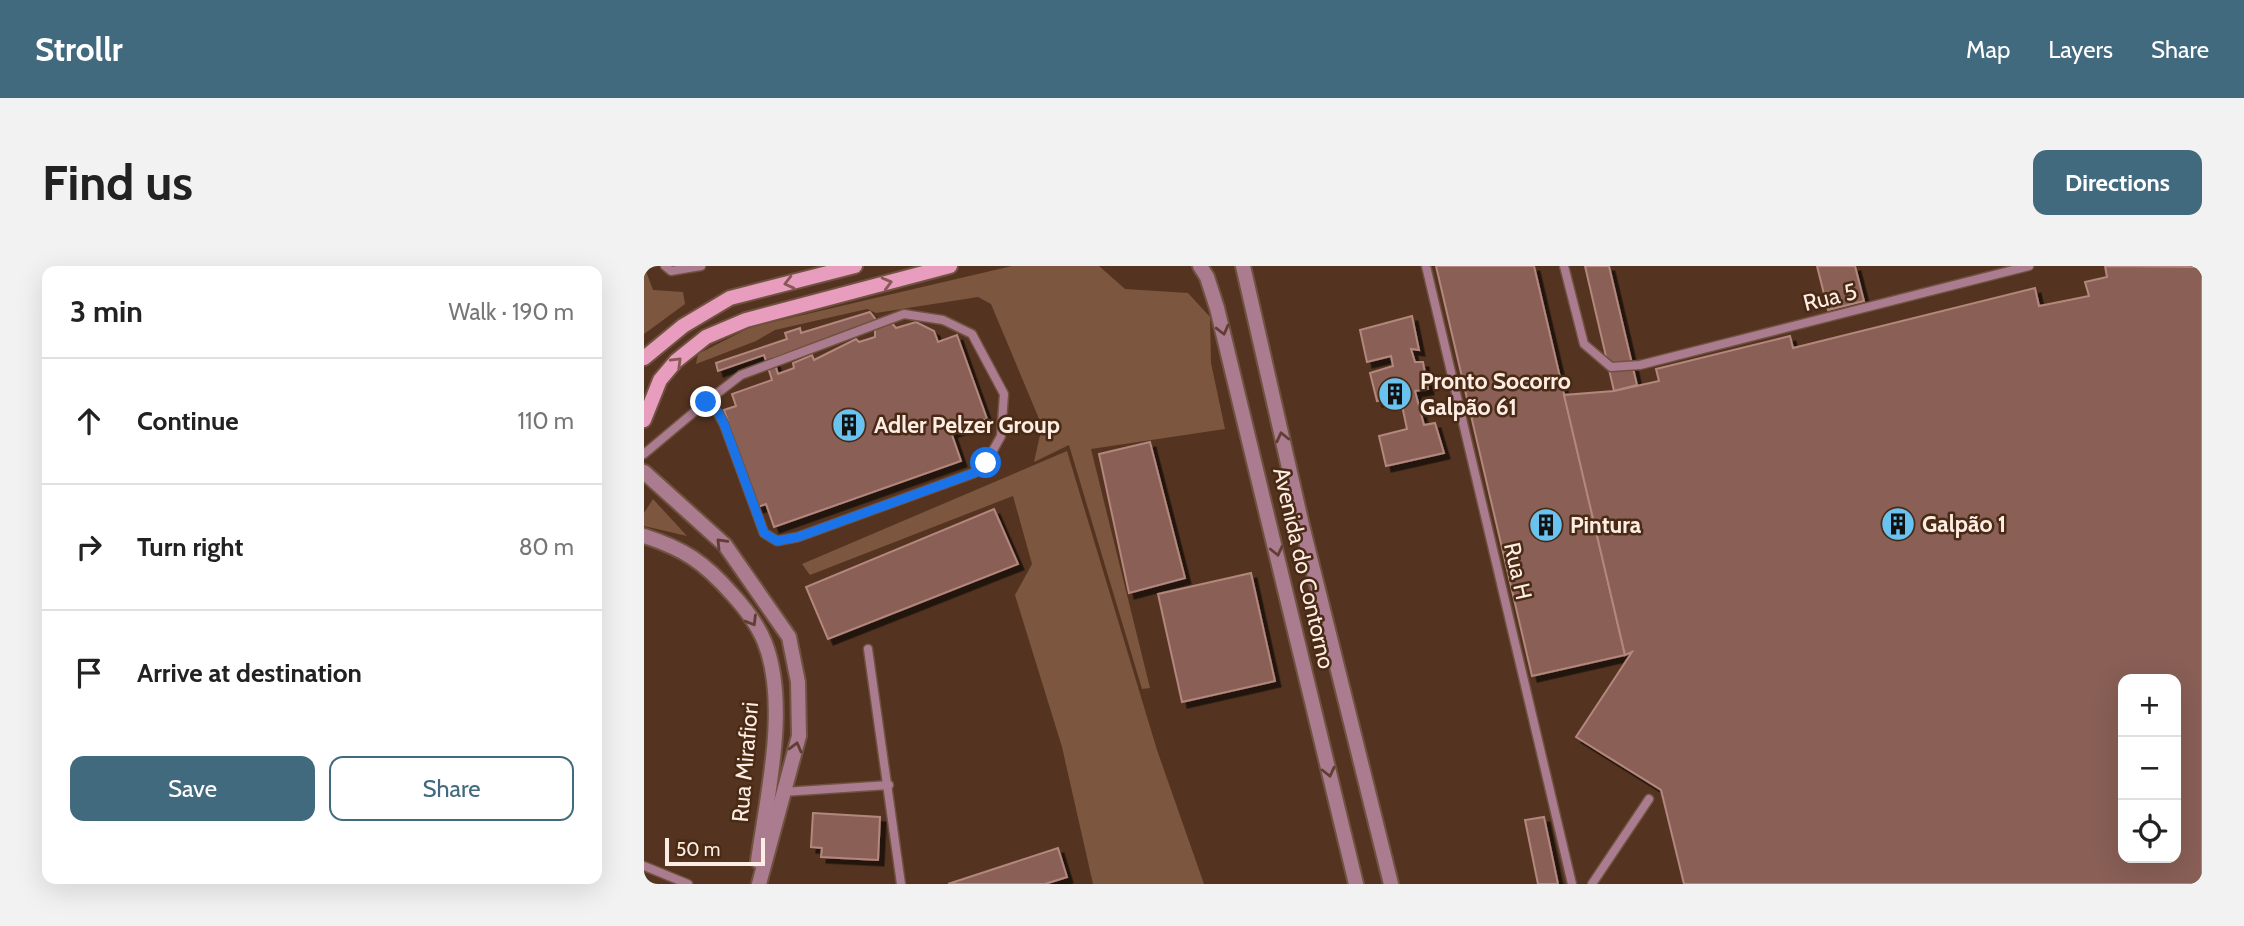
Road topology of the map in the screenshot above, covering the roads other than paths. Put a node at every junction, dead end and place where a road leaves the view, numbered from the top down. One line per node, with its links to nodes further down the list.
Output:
1 (665, 266): 2 (lane)
2 (701, 266)
3 (855, 266): 10 (main road, one-way to 10)
4 (950, 266): 12 (main road, one-way to 4)
5 (1200, 266): 25 (street, Avenida do Contorno, one-way to 25)
6 (1242, 266): 26 (street, Avenida do Contorno, one-way to 6)
7 (1426, 266): 27 (lane, Rua H)
8 (1564, 266): 9 (lane, Rua 5)
9 (2029, 266)
10 (644, 358)
11 (706, 402): 11 (lane); 13 (lane)
12 (644, 420)
13 (644, 454)
14 (644, 472): 19 (street, Rua Mirafiori, one-way to 14)
15 (644, 536): 18 (street, Rua Mirafiori, one-way to 18)
16 (868, 649): 17 (lane)
17 (888, 785): 19 (lane); 24 (lane)
18 (768, 790): 19 (lane); 23 (street, Rua Mirafiori)
19 (784, 792): 23 (street, Rua Mirafiori)
20 (1650, 799): 28 (lane)
21 (644, 866): 22 (lane)
22 (688, 884)
23 (757, 884)
24 (901, 884)
25 (1356, 884)
26 (1391, 884)
27 (1572, 884)
28 (1592, 884)

